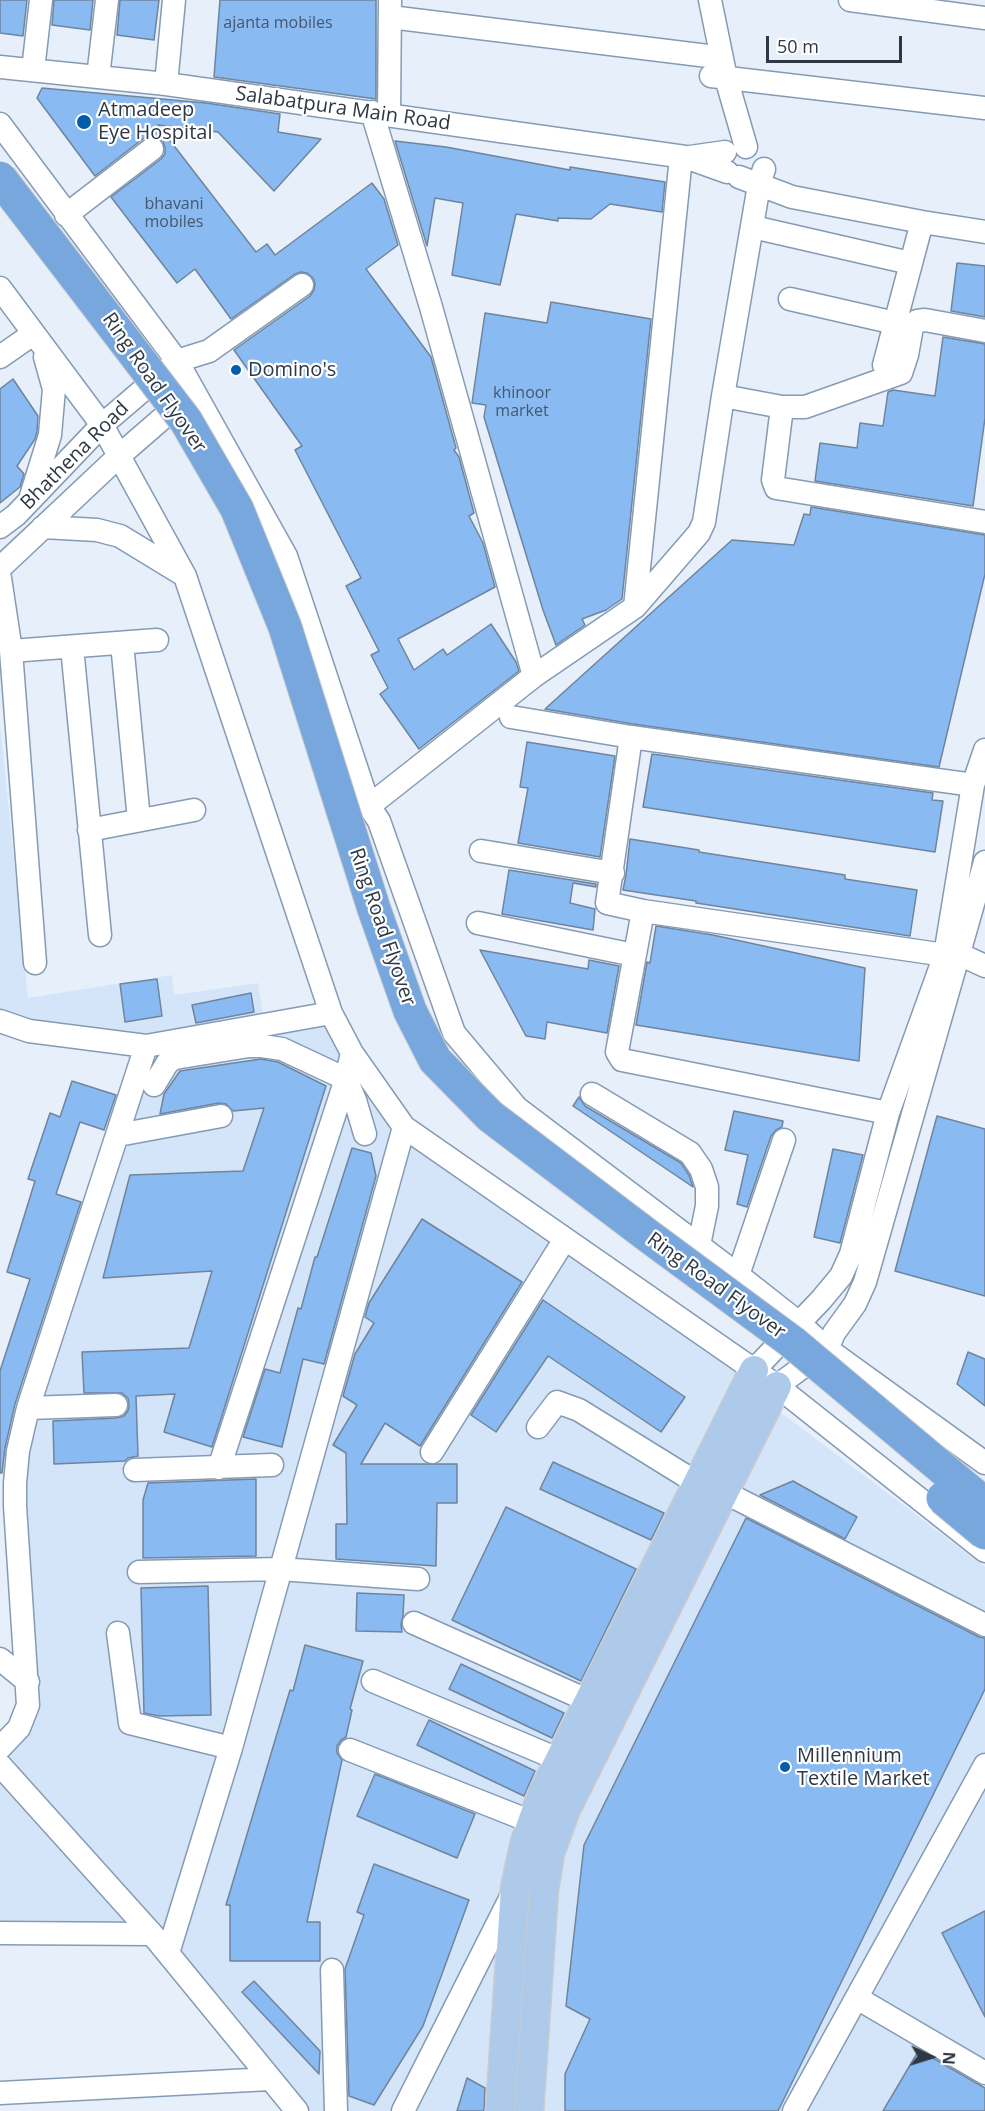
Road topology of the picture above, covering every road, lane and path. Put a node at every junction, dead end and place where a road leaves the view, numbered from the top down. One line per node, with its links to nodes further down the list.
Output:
1 (41, 0): 10 (street)
2 (107, 0): 12 (street)
3 (174, 0): 13 (street)
4 (698, 0): 11 (street)
5 (710, 0): 11 (street)
6 (850, 0): 8 (street)
7 (390, 8): 11 (street); 15 (street)
8 (985, 18)
9 (0, 66): 10 (street, Salabatpura Main Road)
10 (33, 70): 12 (street, Salabatpura Main Road)
11 (715, 70): 14 (street); 19 (street)
12 (98, 77): 13 (street, Salabatpura Main Road)
13 (166, 84): 15 (street, Salabatpura Main Road)
14 (985, 108)
15 (380, 113): 18 (street, Salabatpura Main Road); 53 (street)
16 (0, 124): 22 (street)
17 (152, 149): 22 (street)
18 (683, 157): 19 (street, Salabatpura Main Road); 48 (street)
19 (743, 164): 23 (street, Salabatpura Main Road); 24 (street)
20 (0, 178): 104 (highway, Ring Road Flyover, bridge)
21 (0, 213): 106 (highway, Ring Road Flyover, bridge)
22 (66, 215): 34 (street)
23 (922, 222): 25 (street, Salabatpura Main Road); 26 (street)
24 (753, 227): 26 (street); 37 (street)
25 (985, 232)
26 (910, 263): 30 (street)
27 (302, 285): 34 (street)
28 (0, 288): 32 (street)
29 (790, 298): 30 (street)
30 (895, 323): 35 (street)
31 (985, 331): 38 (street)
32 (37, 338): 33 (street); 39 (street); 41 (street)
33 (0, 357)
34 (177, 361): 36 (street); 39 (street, Bhathena Road)
35 (884, 365)
36 (195, 391): 40 (street); 58 (street)
37 (723, 396): 38 (street); 48 (street)
38 (782, 407): 42 (street)
39 (102, 425): 40 (street); 41 (street, Bhathena Road)
40 (119, 456): 44 (street); 46 (street)
41 (30, 501): 43 (street, Bhathena Road)
42 (985, 522)
43 (0, 527)
44 (43, 527): 45 (street); 46 (street)
45 (0, 568)
46 (185, 576): 72 (street)
47 (0, 578): 52 (street)
48 (635, 608): 53 (street)
49 (157, 640): 50 (street)
50 (122, 643): 51 (street); 60 (street)
51 (72, 647): 52 (street); 61 (street)
52 (11, 651): 70 (street)
53 (534, 676): 58 (street)
54 (511, 717): 55 (street)
55 (631, 737): 57 (street); 64 (street)
56 (985, 750): 57 (street)
57 (973, 785): 69 (street)
58 (369, 806): 88 (street)
59 (194, 810): 60 (street)
60 (139, 820): 61 (street)
61 (89, 830): 67 (street)
62 (480, 851): 64 (street)
63 (985, 862): 69 (street)
64 (613, 873): 65 (street)
65 (643, 911): 68 (street); 69 (street)
66 (478, 923): 68 (street)
67 (100, 935)
68 (634, 955): 81 (street)
69 (952, 955): 71 (street); 81 (street); 91 (street)
70 (35, 963)
71 (985, 966)
72 (332, 1013): 76 (street); 77 (street)
73 (0, 1021): 74 (street)
74 (29, 1032): 75 (street); 76 (street)
75 (0, 1037)
76 (146, 1046): 85 (street)
77 (352, 1053): 78 (street); 83 (street)
78 (346, 1079): 79 (street); 84 (street); 100 (street)
79 (154, 1085)
80 (592, 1094): 88 (street)
81 (888, 1113): 90 (street)
82 (221, 1116): 85 (street)
83 (404, 1127): 87 (street); 108 (street)
84 (365, 1134)
85 (118, 1135): 95 (street)
86 (784, 1140): 89 (street)
87 (565, 1239): 92 (street); 97 (street)
88 (699, 1245): 89 (street)
89 (738, 1275): 90 (street)
90 (799, 1323): 91 (street); 92 (street)
91 (827, 1349): 93 (street); 98 (street)
92 (754, 1370): 93 (street); 102 (main road)
93 (777, 1386): 103 (main road); 107 (street)
94 (116, 1405): 95 (street)
95 (28, 1408): 105 (street)
96 (538, 1427): 102 (street)
97 (432, 1452)
98 (985, 1463)
99 (272, 1465): 100 (street)
100 (219, 1468): 101 (street)
101 (135, 1470)
102 (697, 1483): 117 (main road)
103 (724, 1492): 112 (street); 138 (main road)
104 (985, 1504)
105 (8, 1506): 116 (street)
106 (985, 1533)
107 (985, 1551)
108 (280, 1569): 109 (street); 110 (street); 119 (street)
109 (139, 1572)
110 (418, 1579)
111 (414, 1623): 117 (street)
112 (985, 1625)
113 (118, 1633): 119 (street)
114 (0, 1659): 116 (street)
115 (373, 1681): 121 (street)
116 (28, 1682): 118 (street)
117 (589, 1701): 121 (main road)
118 (0, 1748)
119 (231, 1748): 128 (street)
120 (350, 1750): 124 (street)
121 (560, 1760): 124 (main road)
122 (985, 1765): 130 (street)
123 (0, 1766): 127 (street)
124 (532, 1822): 125 (main road)
125 (515, 1889): 136 (street); 137 (main road)
126 (0, 1933): 127 (street)
127 (152, 1934): 128 (street)
128 (168, 1953): 132 (street)
129 (332, 1970): 135 (street)
130 (856, 1998): 131 (street); 139 (street)
131 (985, 2073)
132 (270, 2079): 133 (street); 134 (street)
133 (0, 2093)
134 (297, 2111)
135 (336, 2111)
136 (403, 2111)
137 (500, 2111)
138 (529, 2111)
139 (794, 2111)

